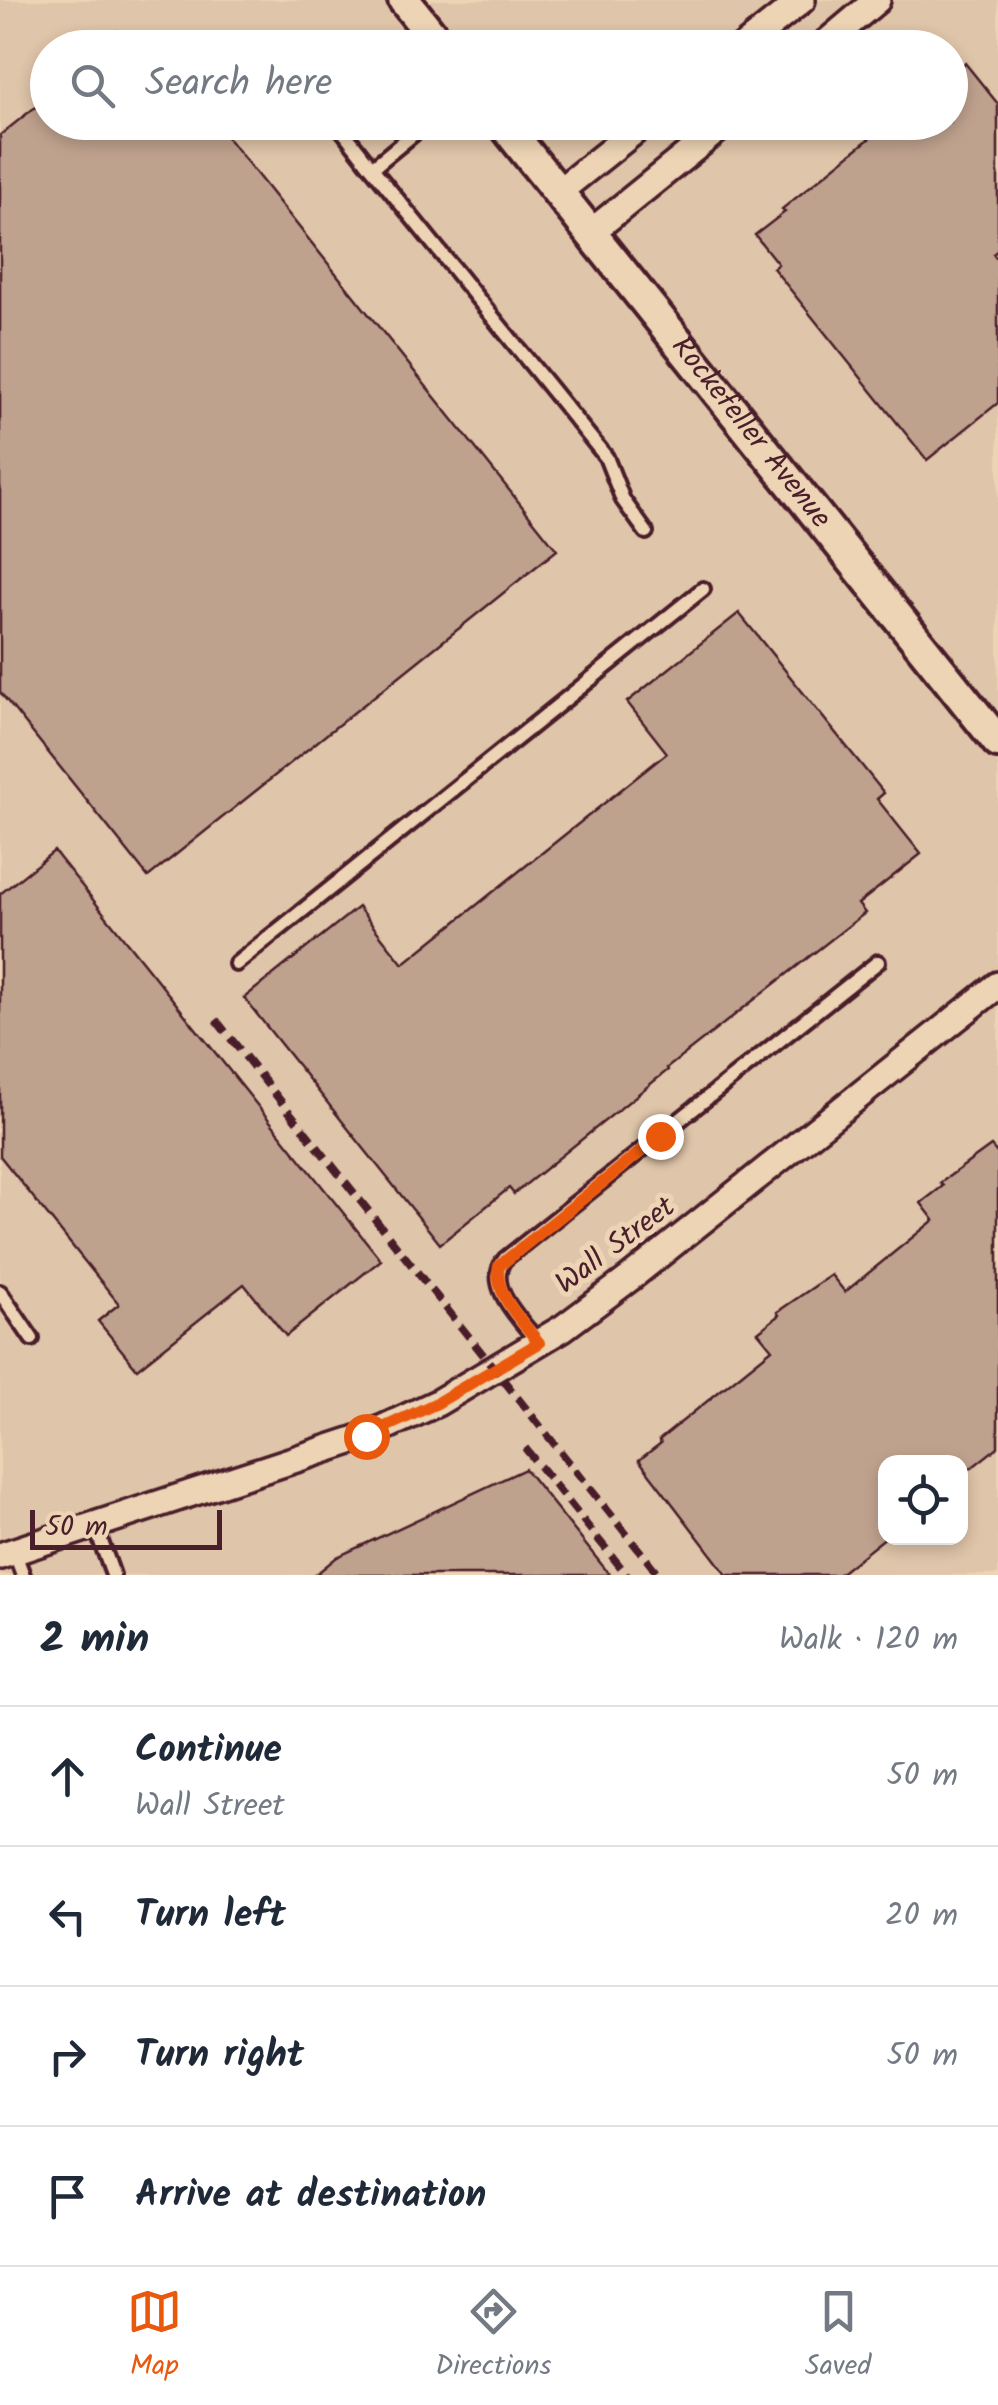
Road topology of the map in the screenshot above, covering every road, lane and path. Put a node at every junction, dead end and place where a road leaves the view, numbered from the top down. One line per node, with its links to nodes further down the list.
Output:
1 (404, 0): 4 (street)
2 (802, 0): 5 (street)
3 (877, 0): 6 (street)
4 (428, 30)
5 (764, 30)
6 (841, 30)
7 (350, 140): 12 (lane)
8 (406, 140): 12 (lane)
9 (516, 140): 13 (street, Rockefeller Avenue)
10 (623, 140): 13 (street)
11 (705, 140): 14 (street)
12 (372, 168): 15 (lane)
13 (558, 192): 14 (street, Rockefeller Avenue)
14 (590, 233): 17 (street, Rockefeller Avenue)
15 (646, 532)
16 (704, 589): 19 (lane)
17 (998, 742)
18 (878, 962): 23 (lane)
19 (236, 964)
20 (998, 985): 23 (street, Wall Street)
21 (0, 1292): 22 (lane)
22 (32, 1339)
23 (539, 1343): 24 (street, Wall Street)
24 (95, 1524): 25 (street, Wall Street); 26 (lane)
25 (12, 1561)
26 (113, 1575)

